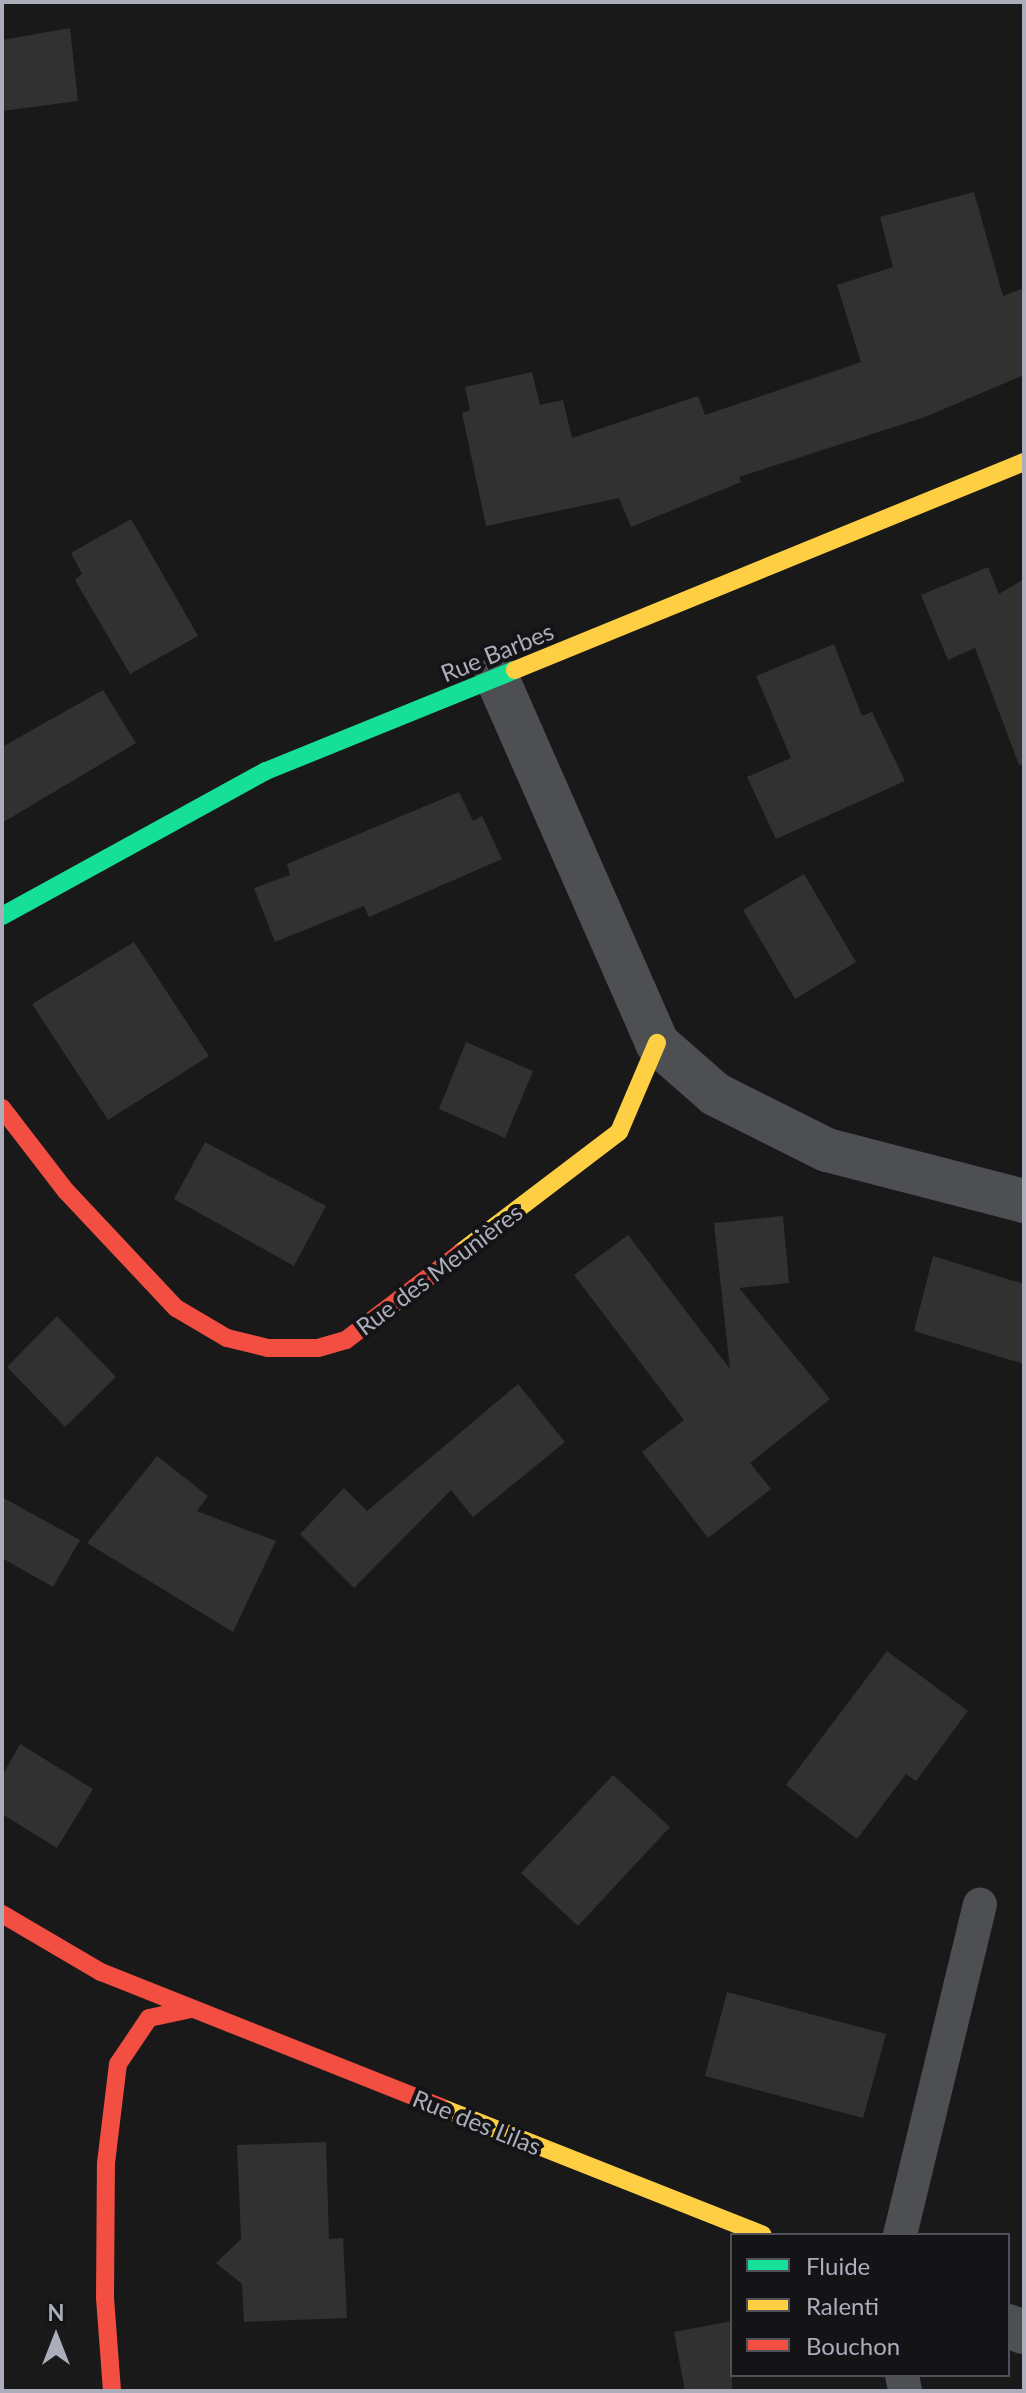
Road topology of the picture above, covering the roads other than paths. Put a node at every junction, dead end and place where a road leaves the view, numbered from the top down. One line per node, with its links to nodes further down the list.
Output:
1 (1024, 462): 2 (street, Rue Barbes)
2 (497, 678): 3 (street, Rue Barbes); 4 (street)
3 (2, 916)
4 (657, 1043): 5 (street, Rue des Meunières); 6 (street)
5 (2, 1108)
6 (1024, 1201)
7 (980, 1905): 11 (lane)
8 (2, 1914): 9 (street, Rue des Lilas)
9 (191, 2009): 10 (street, Rue des Lilas); 12 (street)
10 (758, 2233)
11 (900, 2233)
12 (112, 2391)

